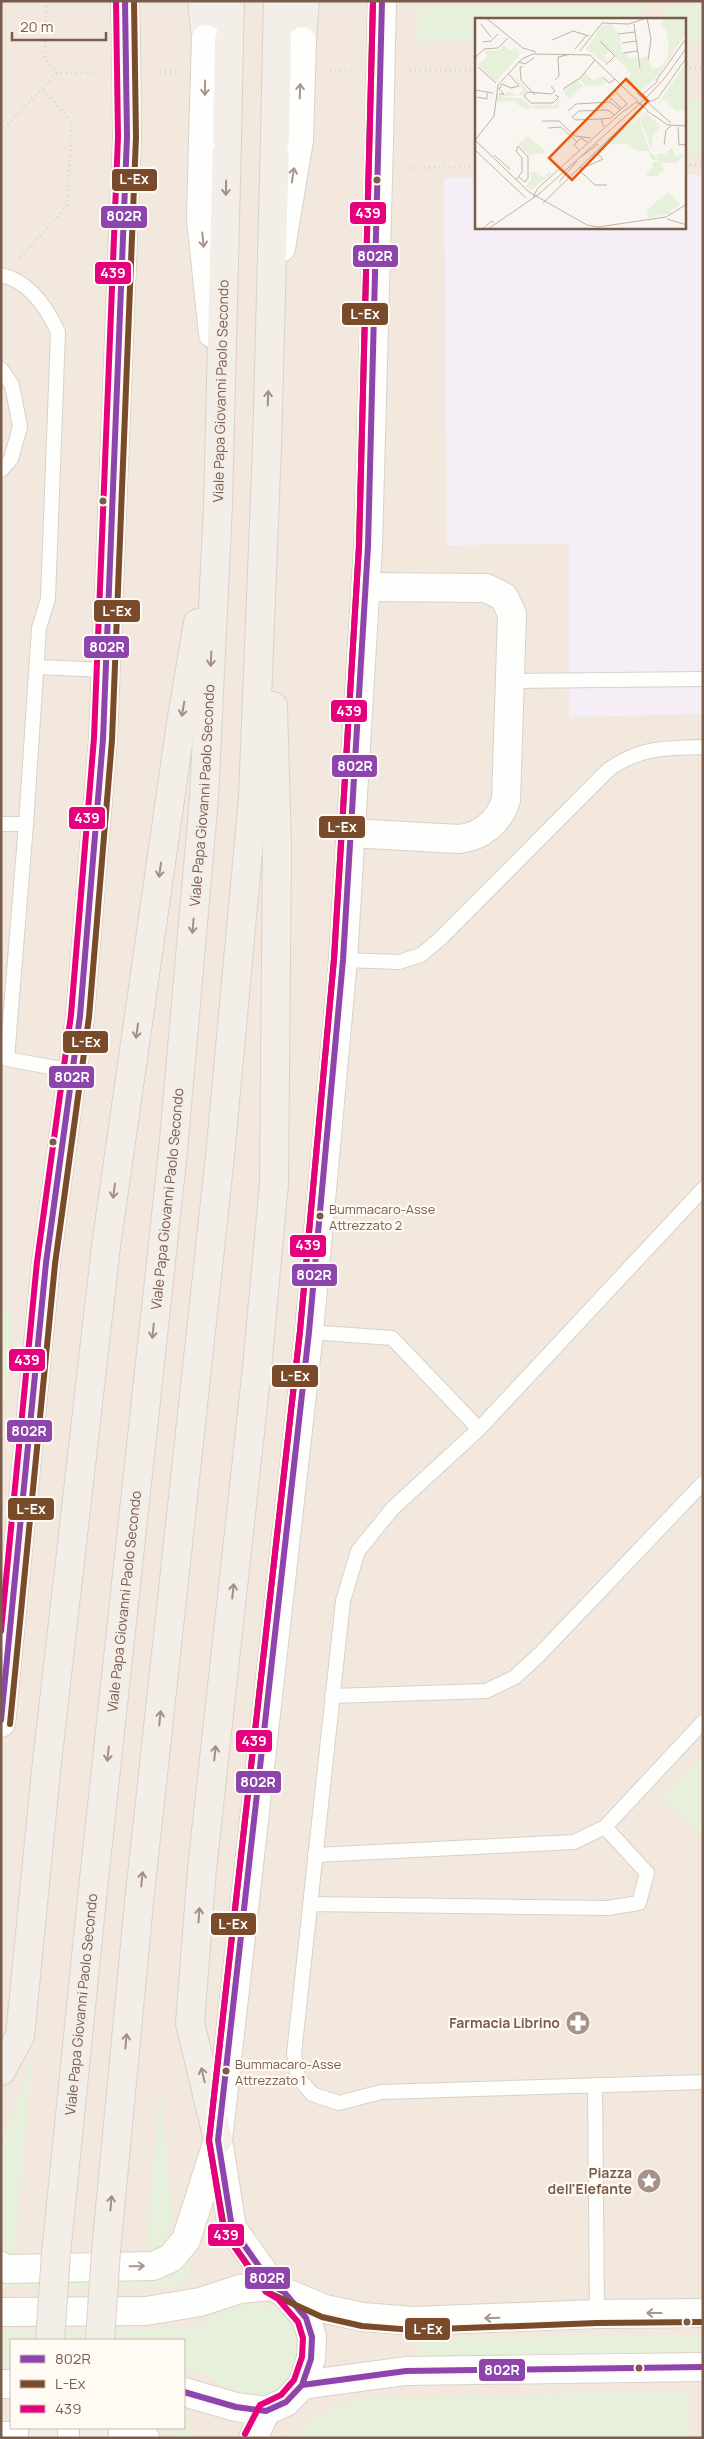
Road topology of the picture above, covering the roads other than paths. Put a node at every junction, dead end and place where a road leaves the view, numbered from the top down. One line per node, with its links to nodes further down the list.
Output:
1 (126, 1): 16 (main road, bridge)
2 (202, 1): 7 (main road)
3 (230, 1): 7 (main road)
4 (278, 1): 8 (main road)
5 (305, 1): 8 (main road)
6 (382, 1): 14 (main road, bridge)
7 (217, 39): 13 (main road, Viale Papa Giovanni Paolo Secondo, one-way to 13, bridge)
8 (290, 41): 11 (main road, one-way to 8, bridge)
9 (4, 276): 15 (lane)
10 (1, 369): 12 (lane)
11 (267, 447): 38 (main road, one-way to 11); 45 (main road, one-way to 11, bridge)
12 (1, 470)
13 (218, 506): 35 (main road, one-way to 35); 44 (main road, Viale Papa Giovanni Paolo Secondo, one-way to 44, bridge)
14 (366, 587): 18 (main road); 22 (main road)
15 (36, 666): 16 (lane); 21 (lane)
16 (106, 670): 24 (main road)
17 (703, 679): 18 (lane)
18 (510, 681): 22 (main road)
19 (703, 747): 23 (lane)
20 (1, 824): 21 (lane)
21 (26, 824): 24 (lane)
22 (351, 832): 23 (main road)
23 (343, 960): 26 (main road)
24 (72, 1071): 31 (main road)
25 (703, 1189): 27 (lane)
26 (309, 1332): 27 (lane); 38 (main road)
27 (479, 1429): 29 (lane)
28 (703, 1483): 29 (lane)
29 (332, 1696): 33 (lane)
30 (703, 1722): 32 (lane)
31 (1, 1723)
32 (605, 1827): 33 (lane); 34 (lane)
33 (315, 1855): 34 (lane)
34 (310, 1904): 37 (lane)
35 (1, 2071)
36 (703, 2082): 37 (lane)
37 (595, 2085): 43 (lane)
38 (218, 2140): 39 (main road, one-way to 38); 40 (main road)
39 (1, 2266)
40 (279, 2289): 41 (main road); 43 (main road, one-way to 40); 47 (main road)
41 (1, 2312)
42 (703, 2313): 43 (main road, one-way to 43)
43 (597, 2314)
44 (50, 2339)
45 (100, 2339)
46 (703, 2367): 47 (main road)
47 (302, 2385): 49 (main road)
48 (185, 2392): 49 (main road)
49 (266, 2411): 52 (main road)
50 (1, 2436): 51 (main road)
51 (145, 2438)
52 (253, 2438)

